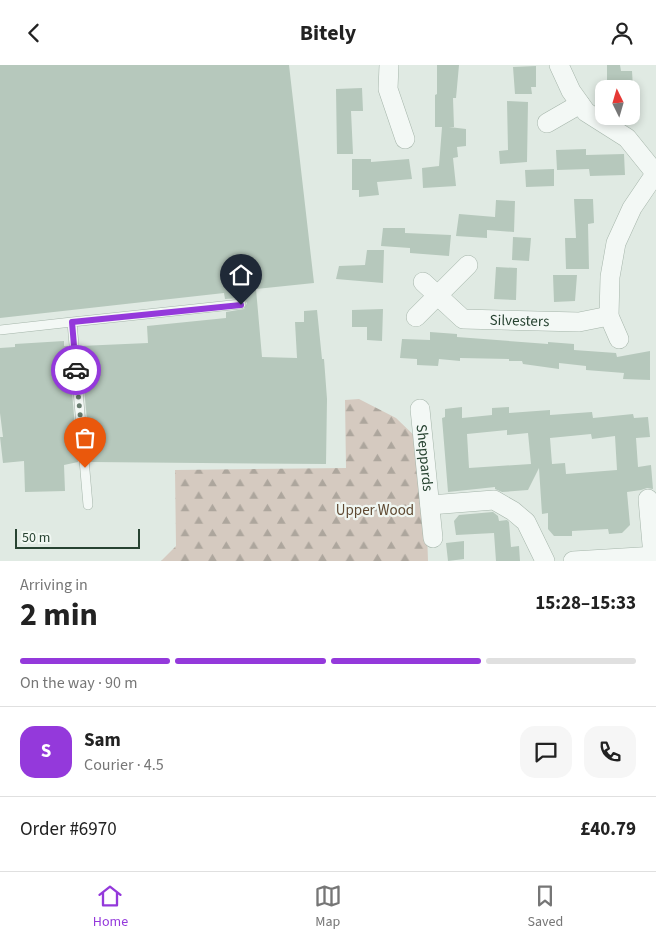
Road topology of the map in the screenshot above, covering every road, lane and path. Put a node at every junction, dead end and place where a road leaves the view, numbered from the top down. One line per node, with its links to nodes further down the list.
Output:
1 (389, 65): 5 (street)
2 (559, 65): 3 (street)
3 (580, 104): 4 (street); 6 (street)
4 (547, 123)
5 (405, 139)
6 (655, 174): 11 (street)
7 (468, 265): 9 (street)
8 (423, 282): 9 (street, Silvesters)
9 (438, 296): 11 (street, Silvesters); 12 (street)
10 (241, 305): 13 (lane)
11 (610, 316): 15 (street)
12 (416, 317)
13 (72, 322): 14 (lane); 18 (lane)
14 (0, 330)
15 (619, 339)
16 (420, 409): 19 (street, Sheppards)
17 (648, 499): 21 (street)
18 (88, 505)
19 (430, 505): 20 (street, Sheppards); 22 (street, Sheppards)
20 (433, 538)
21 (654, 556): 23 (street)
22 (545, 561)
23 (573, 561)

